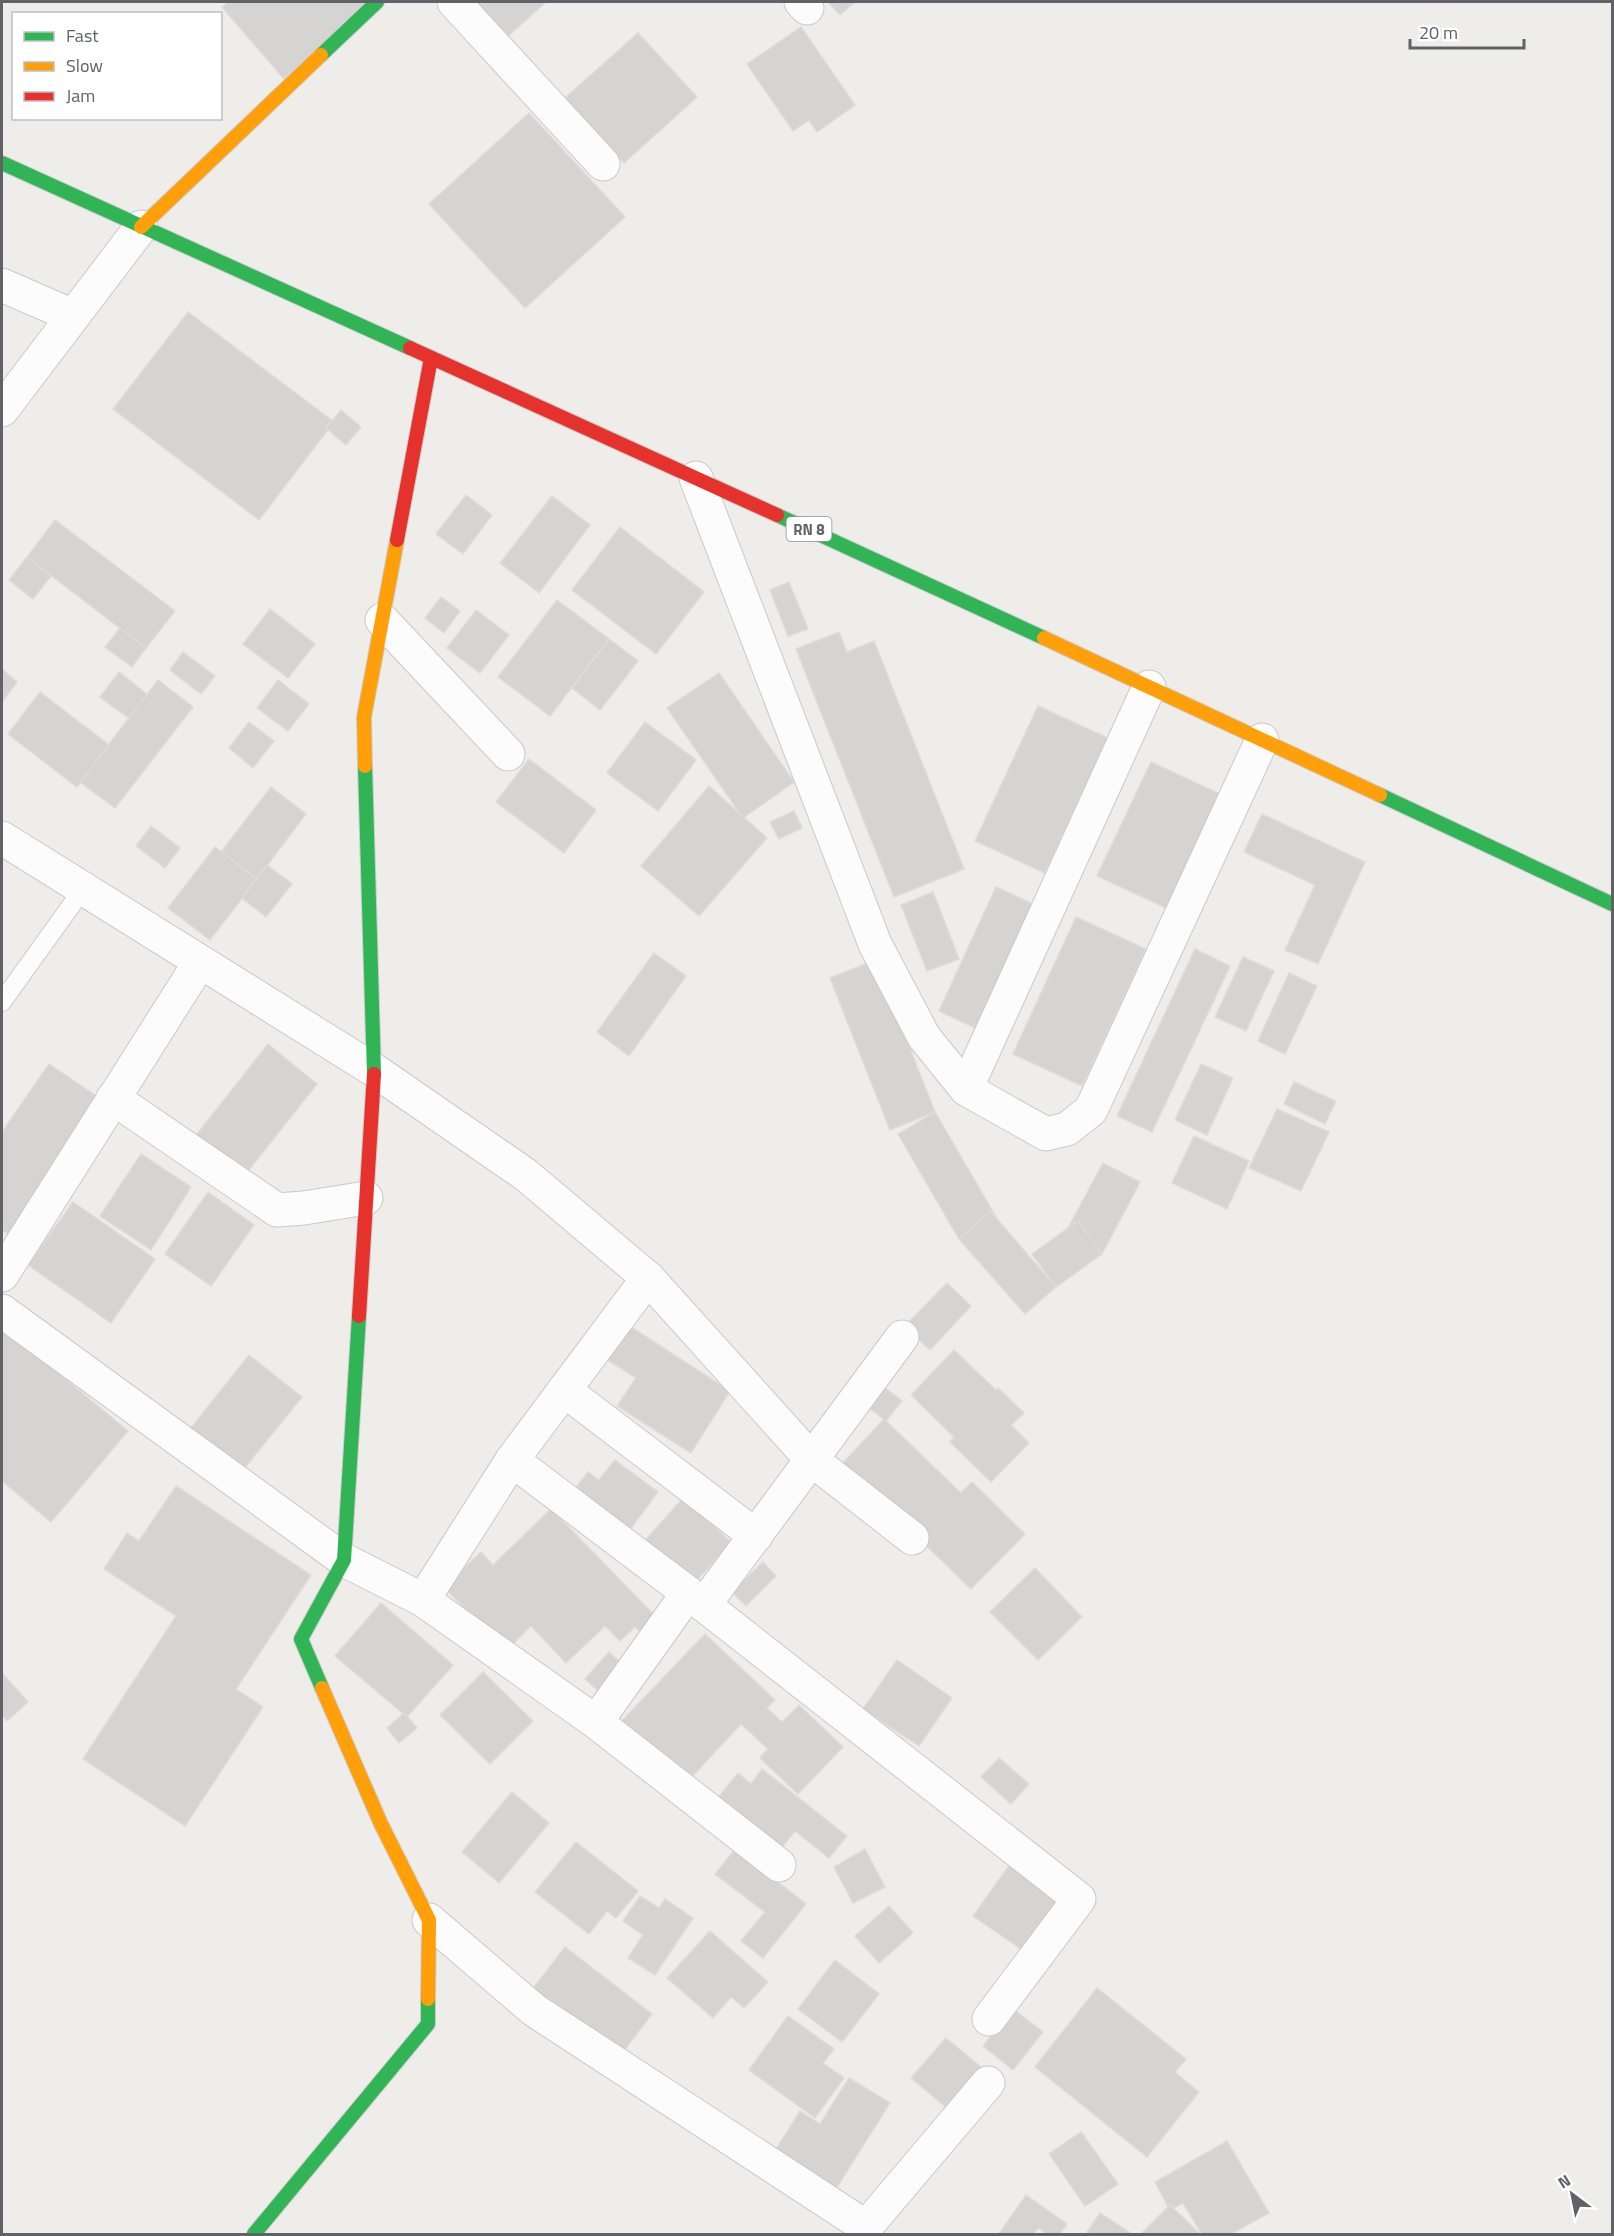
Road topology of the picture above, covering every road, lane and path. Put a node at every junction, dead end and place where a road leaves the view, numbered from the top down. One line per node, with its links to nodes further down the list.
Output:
1 (377, 2): 5 (main road)
2 (454, 2): 4 (street)
3 (2, 163): 5 (main road, RN 8)
4 (603, 164)
5 (141, 226): 7 (street); 8 (main road, RN 8)
6 (2, 285): 7 (street)
7 (73, 316): 9 (street)
8 (431, 358): 10 (main road, RN 8); 11 (main road)
9 (2, 410)
10 (696, 478): 12 (main road, RN 8); 21 (street)
11 (382, 620): 14 (street); 20 (main road)
12 (1149, 687): 13 (main road, RN 8); 21 (street)
13 (1262, 740): 17 (main road, RN 8); 21 (street)
14 (508, 754)
15 (2, 838): 16 (street)
16 (83, 889): 18 (street); 19 (lane)
17 (1612, 903)
18 (200, 962): 20 (street); 22 (street)
19 (2, 1002)
20 (374, 1070): 23 (main road); 25 (street)
21 (966, 1089)
22 (113, 1098): 23 (street); 24 (street)
23 (366, 1198): 33 (main road)
24 (2, 1275)
25 (648, 1278): 28 (street); 30 (street)
26 (2, 1311): 33 (street)
27 (902, 1337): 30 (street)
28 (564, 1390): 29 (street); 31 (street)
29 (512, 1460): 34 (street); 35 (street)
30 (812, 1460): 31 (street); 32 (street)
31 (756, 1536): 34 (street)
32 (912, 1538)
33 (344, 1560): 35 (street); 38 (main road)
34 (696, 1599): 36 (street); 39 (street)
35 (423, 1600): 36 (street)
36 (596, 1722): 37 (street)
37 (779, 1865)
38 (429, 1920): 40 (street); 41 (main road)
39 (989, 2019)
40 (988, 2083)
41 (254, 2235)

